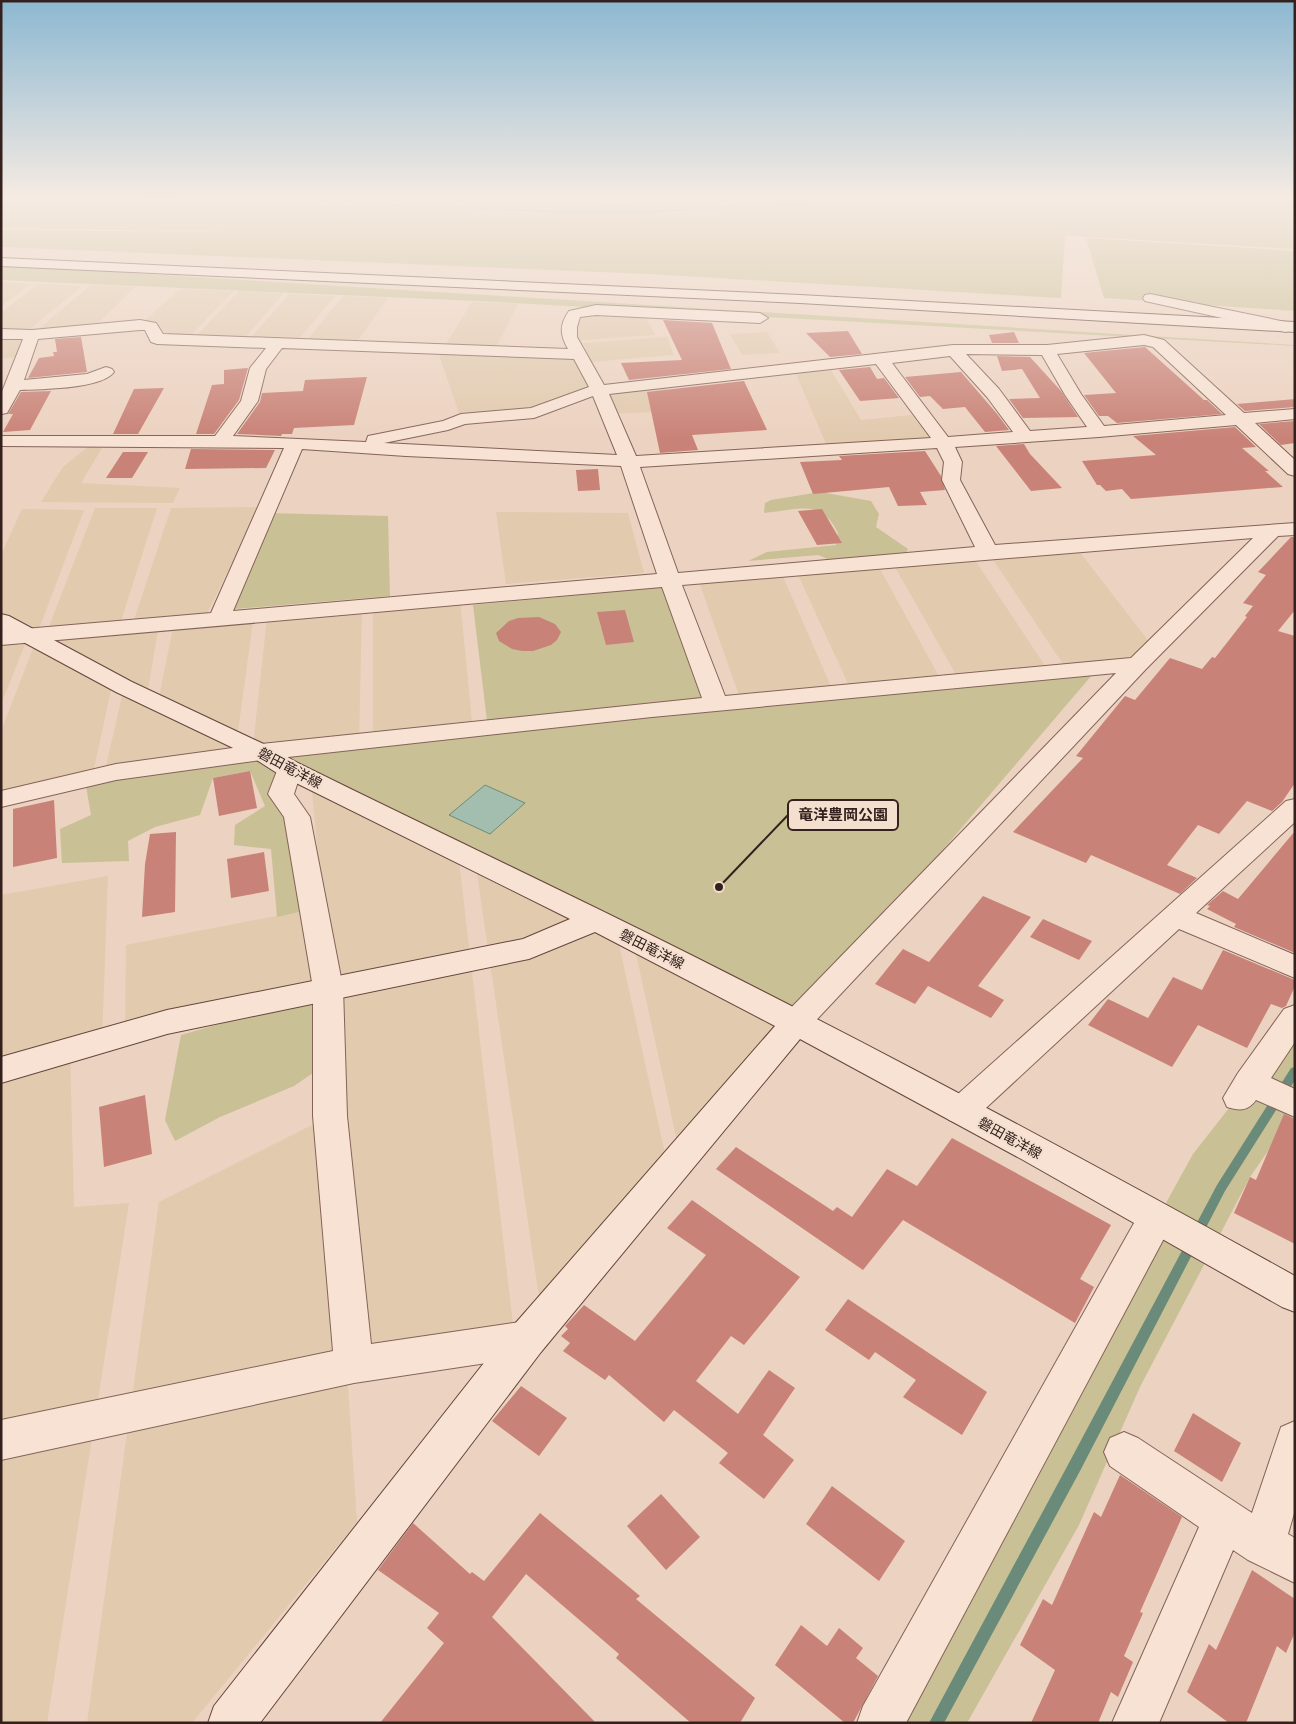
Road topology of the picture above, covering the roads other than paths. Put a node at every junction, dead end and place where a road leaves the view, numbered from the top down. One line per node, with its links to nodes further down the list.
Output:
1 (357, 278): 4 (street)
2 (1150, 298): 4 (street)
3 (760, 318): 10 (street)
4 (1290, 327)
5 (1, 334): 6 (street)
6 (32, 335): 7 (street); 13 (street)
7 (278, 344): 10 (street); 21 (street)
8 (953, 350): 9 (street); 11 (street); 19 (street)
9 (1047, 350): 17 (street); 18 (street)
10 (580, 354): 14 (street)
11 (880, 358): 14 (street); 22 (street)
12 (106, 372): 13 (street)
13 (11, 380): 15 (street)
14 (601, 390): 24 (street); 25 (street)
15 (1, 408)
16 (1295, 414): 17 (street)
17 (1238, 419): 18 (street); 26 (street)
18 (1099, 432): 19 (street)
19 (1025, 437): 22 (street)
20 (1, 441): 21 (street)
21 (220, 441): 23 (street)
22 (944, 443): 25 (street); 29 (street)
23 (295, 444): 24 (street); 31 (street)
24 (346, 445): 25 (street)
25 (629, 462): 30 (street)
26 (1295, 470)
27 (1295, 529): 28 (street)
28 (1272, 531): 29 (street); 34 (street)
29 (988, 552): 30 (street)
30 (670, 581): 31 (street); 35 (street)
31 (219, 619): 33 (street)
32 (1, 620): 33 (street, 磐田竜洋線)
33 (15, 636): 36 (street, 磐田竜洋線)
34 (1138, 664): 35 (street); 45 (street)
35 (717, 705): 36 (street)
36 (261, 752): 37 (street, 磐田竜洋線); 38 (street)
37 (289, 769): 41 (street, 磐田竜洋線); 43 (street)
38 (1, 799)
39 (1295, 807): 40 (street)
40 (1175, 916): 42 (street); 48 (street)
41 (596, 920): 43 (street); 45 (street, 磐田竜洋線)
42 (1295, 967)
43 (328, 988): 46 (street); 52 (street)
44 (1295, 1017): 47 (street)
45 (795, 1023): 48 (street, 磐田竜洋線); 51 (street)
46 (1, 1070)
47 (1295, 1104)
48 (961, 1111): 49 (street, 磐田竜洋線)
49 (1161, 1221): 50 (street, 磐田竜洋線); 59 (street)
50 (1295, 1295)
51 (527, 1338): 52 (street); 58 (street)
52 (354, 1365): 53 (street)
53 (1, 1440)
54 (1295, 1441): 57 (street)
55 (1124, 1452): 56 (street)
56 (1224, 1520): 57 (street); 60 (street)
57 (1279, 1553)
58 (231, 1723)
59 (880, 1723)
60 (1135, 1723)

